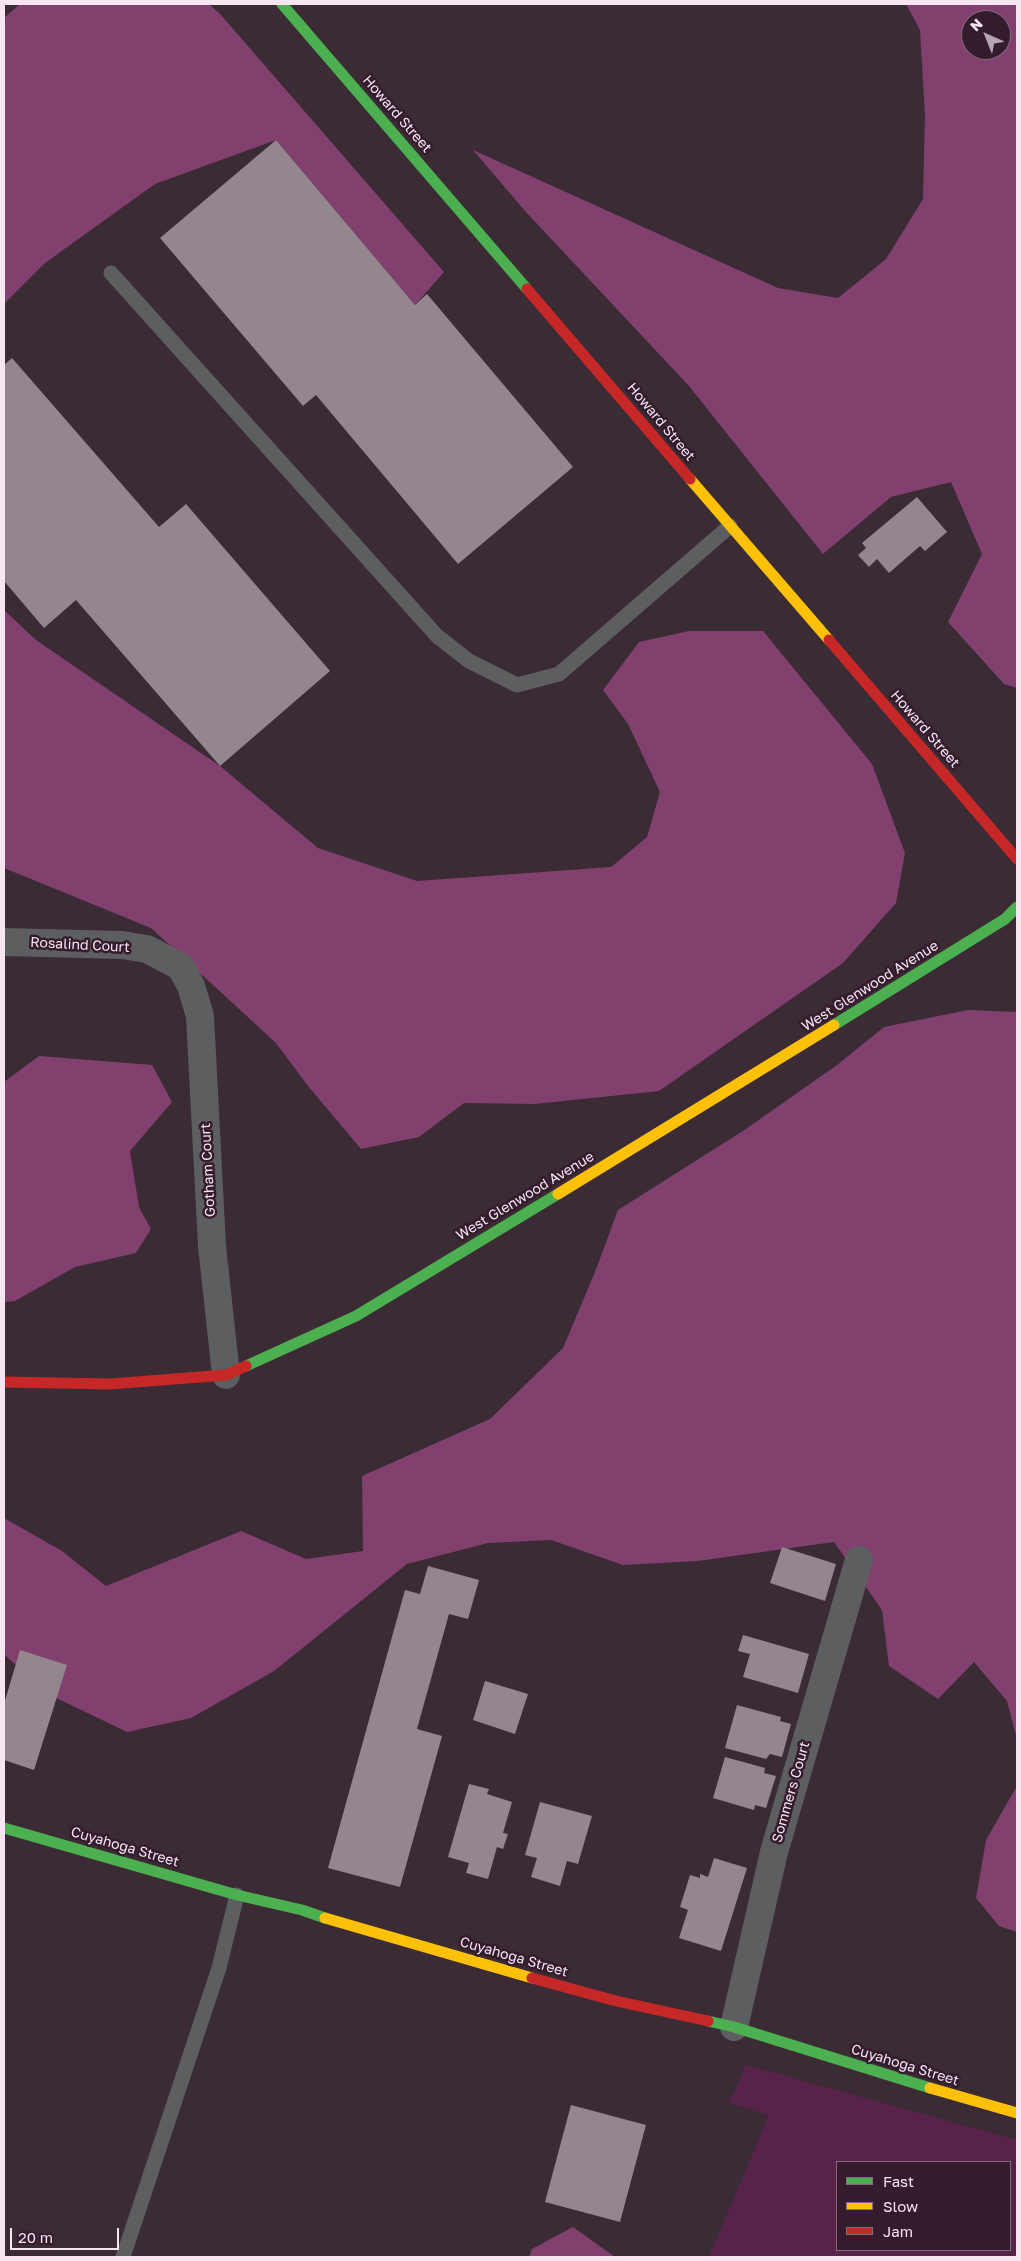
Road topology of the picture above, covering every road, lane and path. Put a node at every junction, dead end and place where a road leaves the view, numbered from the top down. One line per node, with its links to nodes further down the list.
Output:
1 (282, 4): 3 (street, Howard Street)
2 (111, 273): 3 (lane)
3 (730, 526): 4 (street, Howard Street)
4 (1017, 859)
5 (1017, 907): 8 (street, West Glenwood Avenue)
6 (4, 942): 7 (street, Rosalind Court)
7 (181, 968): 8 (street, Gotham Court)
8 (226, 1375): 9 (street, West Glenwood Avenue)
9 (4, 1382)
10 (859, 1560): 13 (street, Sommers Court)
11 (4, 1828): 12 (street, Cuyahoga Street)
12 (237, 1895): 13 (street, Cuyahoga Street); 15 (lane)
13 (734, 2027): 14 (street, Cuyahoga Street)
14 (1017, 2113)
15 (123, 2257)

